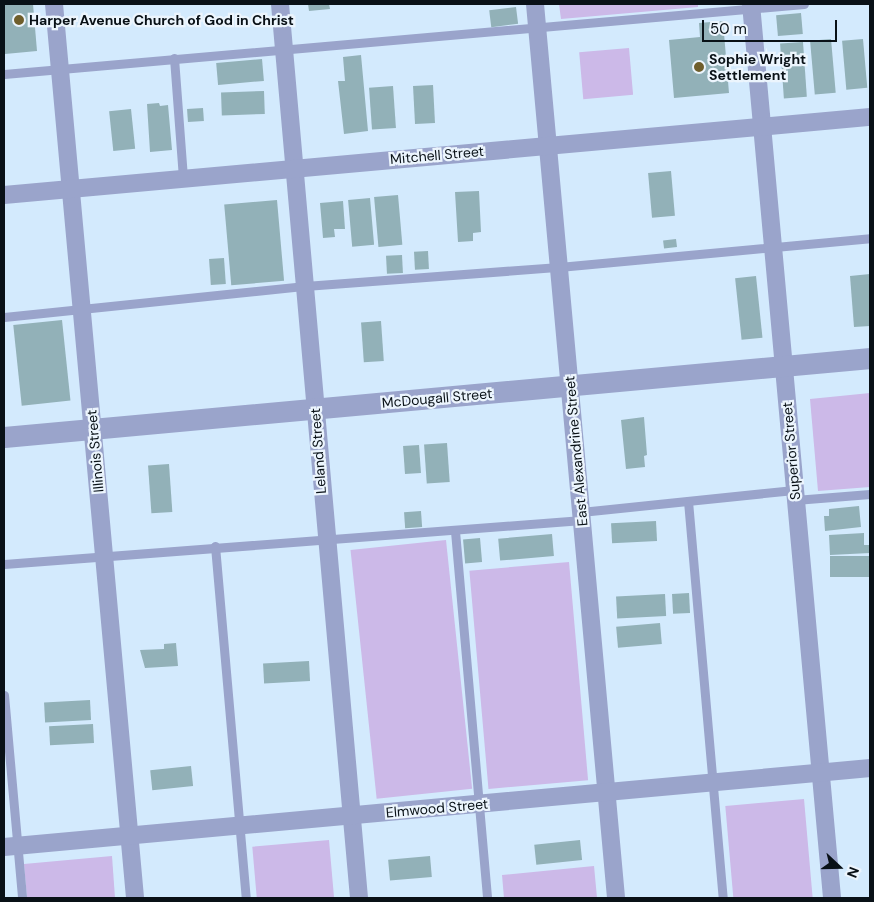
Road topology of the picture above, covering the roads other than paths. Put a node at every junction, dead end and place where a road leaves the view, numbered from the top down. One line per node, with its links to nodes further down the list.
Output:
1 (54, 4): 9 (street, Illinois Street)
2 (280, 4): 7 (street, Leland Street)
3 (535, 4): 6 (street, East Alexandrine Street)
4 (804, 4): 5 (lane)
5 (752, 6): 6 (lane); 12 (street, Superior Street)
6 (537, 28): 7 (lane); 13 (street, East Alexandrine Street)
7 (283, 47): 8 (lane); 14 (street, Leland Street)
8 (174, 58): 9 (lane); 15 (lane)
9 (60, 69): 10 (lane); 16 (street, Illinois Street)
10 (4, 74)
11 (870, 117): 12 (street, Mitchell Street)
12 (762, 126): 13 (street, Mitchell Street); 19 (street, Superior Street)
13 (548, 145): 14 (street, Mitchell Street); 20 (street, East Alexandrine Street)
14 (295, 168): 15 (street, Mitchell Street); 21 (street, Leland Street)
15 (183, 178): 16 (street, Mitchell Street)
16 (71, 188): 17 (street, Mitchell Street); 22 (street, Illinois Street)
17 (4, 194)
18 (870, 238): 19 (lane)
19 (773, 246): 20 (lane); 25 (street, Superior Street)
20 (559, 267): 21 (lane); 26 (street, East Alexandrine Street)
21 (305, 286): 22 (lane); 27 (street, Leland Street)
22 (82, 309): 23 (lane); 28 (street, Illinois Street)
23 (4, 317)
24 (870, 358): 25 (street, McDougall Street)
25 (784, 366): 26 (street, McDougall Street); 31 (street, Superior Street)
26 (570, 386): 27 (street, McDougall Street); 33 (street, East Alexandrine Street)
27 (315, 409): 28 (street, McDougall Street); 35 (street, Leland Street)
28 (94, 428): 29 (street, McDougall Street); 37 (street, Illinois Street)
29 (4, 437)
30 (870, 494): 31 (lane)
31 (795, 495): 32 (lane); 41 (street, Superior Street)
32 (688, 501): 33 (lane); 42 (lane)
33 (582, 516): 34 (lane); 43 (street, East Alexandrine Street)
34 (455, 531): 35 (lane); 44 (lane)
35 (325, 541): 36 (lane); 45 (street, Leland Street)
36 (215, 546): 37 (lane); 46 (lane)
37 (105, 556): 38 (lane); 47 (street, Illinois Street)
38 (4, 564)
39 (4, 695): 48 (lane)
40 (870, 768): 41 (street, Elmwood Street)
41 (821, 773): 42 (street, Elmwood Street); 56 (street, Superior Street)
42 (712, 783): 43 (street, Elmwood Street); 55 (lane)
43 (607, 792): 44 (street, Elmwood Street); 54 (street, East Alexandrine Street)
44 (478, 805): 45 (street, Elmwood Street); 53 (lane)
45 (352, 815): 46 (street, Elmwood Street); 52 (street, Leland Street)
46 (239, 826): 47 (street, Elmwood Street); 51 (lane)
47 (130, 836): 48 (street, Elmwood Street); 50 (street, Illinois Street)
48 (11, 846): 49 (lane)
49 (22, 898)
50 (136, 898)
51 (246, 898)
52 (359, 898)
53 (487, 898)
54 (616, 898)
55 (723, 898)
56 (832, 898)

